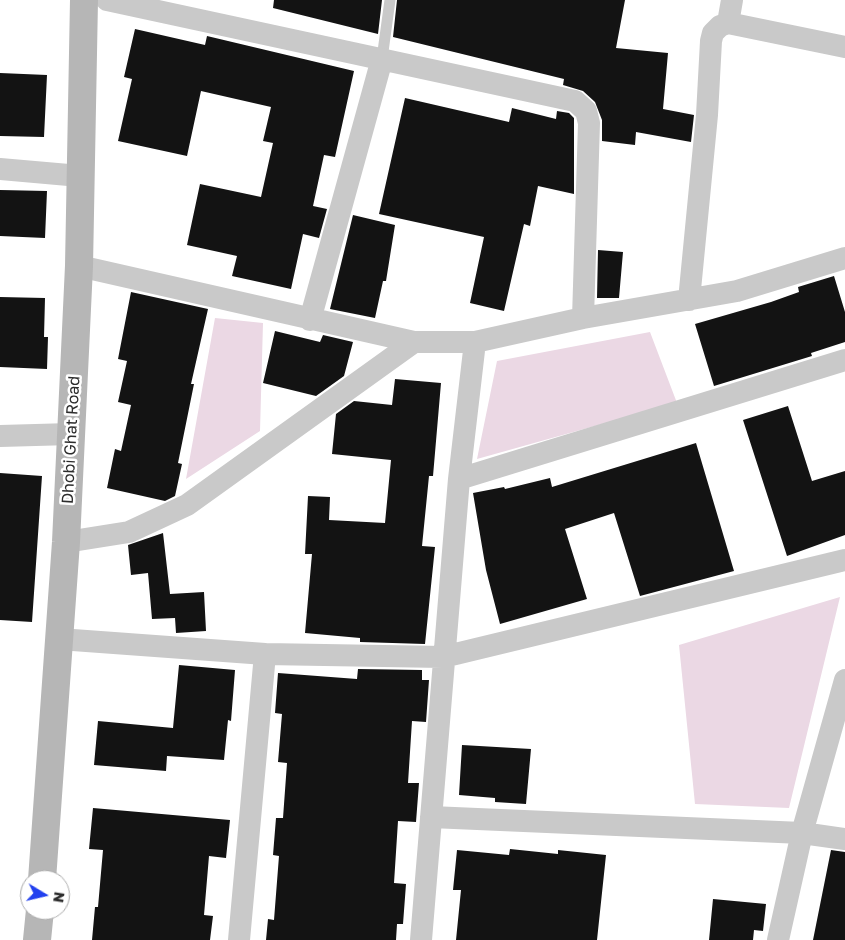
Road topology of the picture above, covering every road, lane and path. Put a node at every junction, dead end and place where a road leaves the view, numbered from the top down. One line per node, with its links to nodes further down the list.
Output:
1 (84, 0): 9 (main road, Dhobi Ghat Road)
2 (107, 0): 7 (street)
3 (390, 0): 7 (lane)
4 (732, 0): 5 (street)
5 (728, 23): 6 (street); 12 (street)
6 (845, 47)
7 (382, 59): 13 (street); 14 (street)
8 (0, 170): 9 (street)
9 (80, 176): 11 (main road, Dhobi Ghat Road)
10 (845, 258): 12 (street)
11 (79, 266): 14 (street); 18 (main road, Dhobi Ghat Road)
12 (688, 300): 13 (street)
13 (583, 318): 16 (street)
14 (310, 320): 15 (street)
15 (414, 342): 16 (street); 21 (street)
16 (475, 342): 20 (street)
17 (845, 360): 20 (street)
18 (71, 434): 19 (street); 21 (main road, Dhobi Ghat Road)
19 (0, 436)
20 (459, 479): 25 (street)
21 (66, 542): 23 (main road, Dhobi Ghat Road)
22 (845, 560): 25 (street)
23 (59, 639): 24 (street); 30 (main road, Dhobi Ghat Road)
24 (265, 654): 25 (street); 33 (street)
25 (443, 657): 27 (street)
26 (844, 690): 28 (street)
27 (431, 817): 28 (street); 34 (street)
28 (802, 833): 29 (street); 35 (street)
29 (845, 839)
30 (43, 870)
31 (39, 920): 32 (main road)
32 (38, 940)
33 (240, 940)
34 (421, 940)
35 (778, 940)

